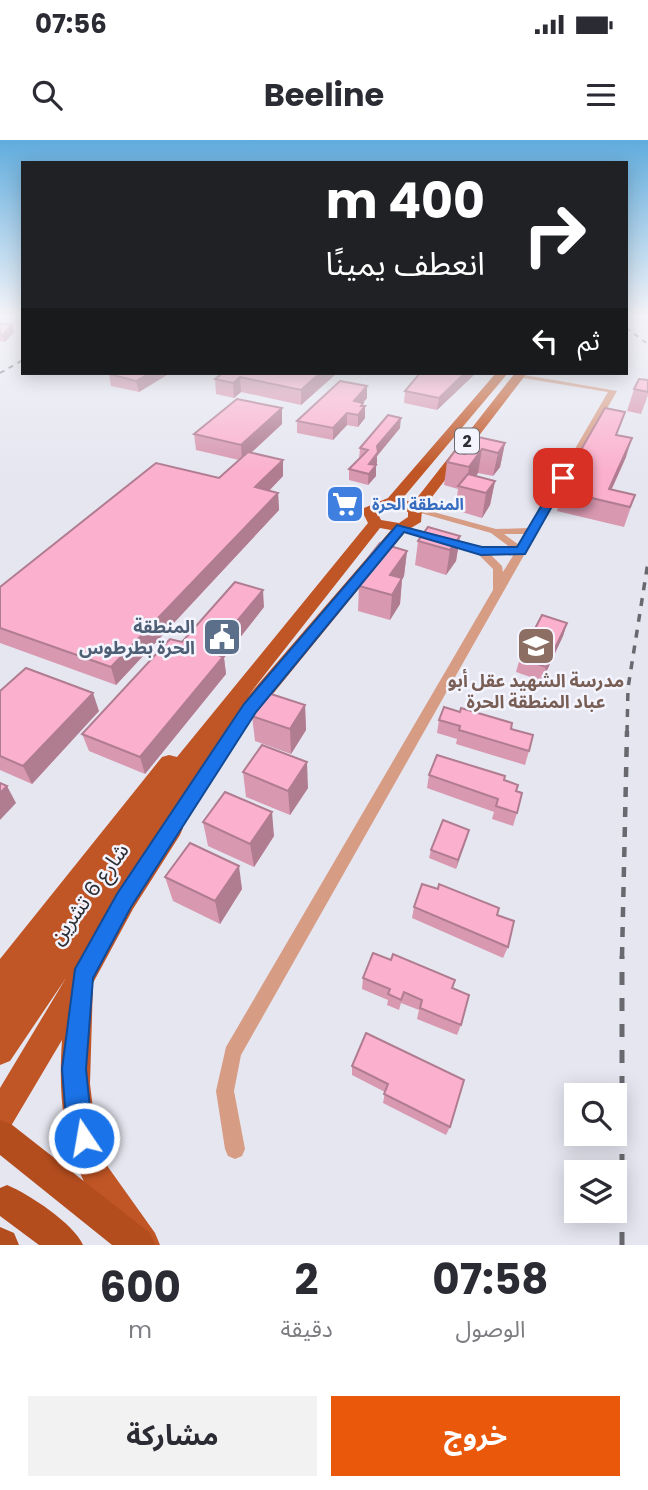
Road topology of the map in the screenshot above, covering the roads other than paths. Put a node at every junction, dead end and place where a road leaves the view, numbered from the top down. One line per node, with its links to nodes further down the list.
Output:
1 (500, 375): 3 (main road)
2 (526, 375): 4 (main road, 2); 8 (street)
3 (393, 502): 4 (main road); 5 (main road)
4 (415, 510): 6 (main road); 7 (street)
5 (376, 523): 6 (main road); 12 (main road)
6 (401, 528): 9 (street); 12 (main road)
7 (494, 531): 8 (street); 10 (street)
8 (532, 531): 10 (street)
9 (481, 551): 10 (street); 11 (street)
10 (521, 551): 11 (street)
11 (498, 590): 20 (street)
12 (241, 705): 13 (main road); 14 (main road); 15 (main road)
13 (185, 774): 16 (main road, شارع 6 تشرين); 17 (main road, شارع 6 تشرين)
14 (83, 976): 18 (main road); 23 (main road)
15 (0, 980)
16 (0, 1017)
17 (0, 1051)
18 (0, 1115)
19 (0, 1135): 23 (highway)
20 (234, 1149)
21 (7, 1201): 22 (highway)
22 (66, 1245)
23 (140, 1245)

